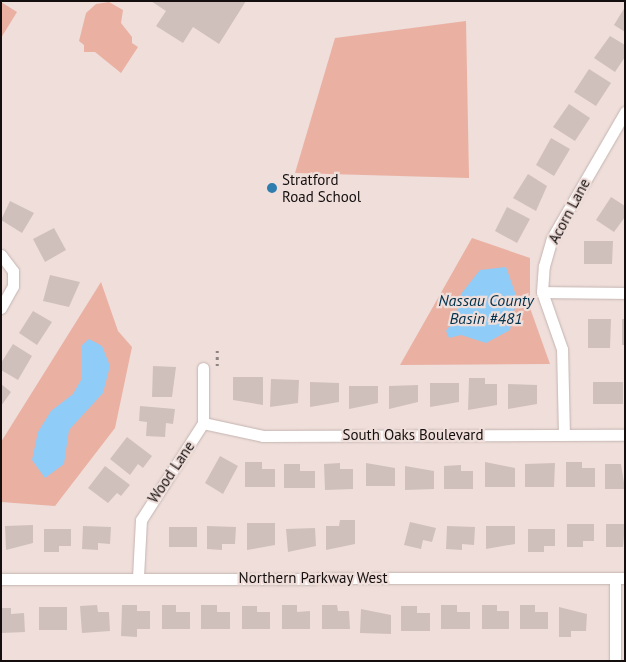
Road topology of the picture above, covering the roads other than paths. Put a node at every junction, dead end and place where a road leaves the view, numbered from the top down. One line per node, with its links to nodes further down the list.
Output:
1 (624, 115): 3 (street, Acorn Lane)
2 (4, 257): 5 (street)
3 (542, 292): 4 (street); 8 (street, Acorn Lane)
4 (625, 293)
5 (1, 308)
6 (203, 368): 7 (street)
7 (203, 423): 8 (street, South Oaks Boulevard); 10 (street, Wood Lane)
8 (564, 435): 9 (street, South Oaks Boulevard)
9 (625, 435)
10 (138, 578): 11 (street, Northern Parkway West); 12 (street, Northern Parkway West)
11 (620, 578): 13 (street)
12 (1, 579)
13 (615, 661)

